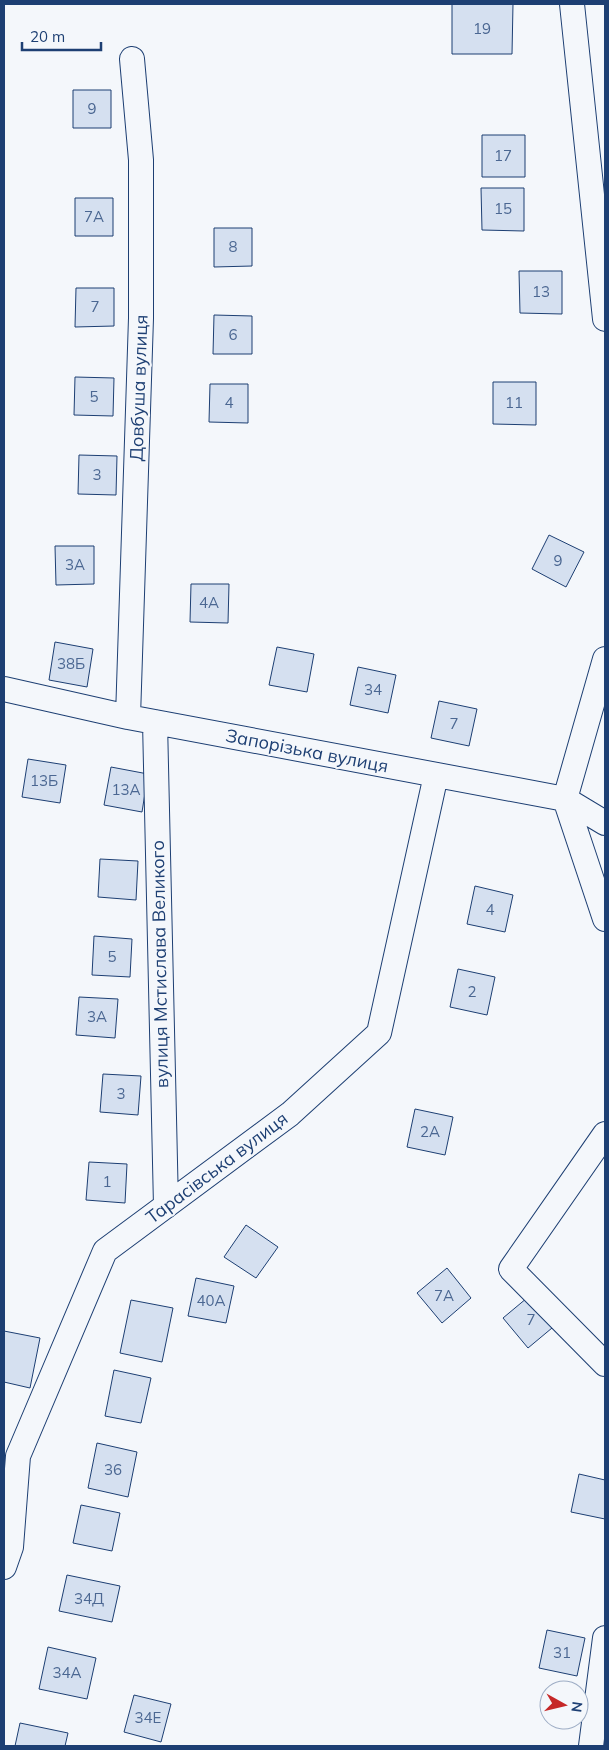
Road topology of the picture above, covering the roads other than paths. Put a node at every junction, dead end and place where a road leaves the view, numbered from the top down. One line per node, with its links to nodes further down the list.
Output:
1 (572, 4): 3 (street)
2 (132, 59): 6 (street, Довбуша вулиця)
3 (605, 319)
4 (605, 659): 9 (street)
5 (4, 689): 6 (street, Запорізька вулиця)
6 (128, 718): 7 (street, Запорізька вулиця)
7 (155, 722): 8 (street, Запорізька вулиця); 13 (street, вулиця Мстислава Великого)
8 (436, 775): 9 (street, Запорізька вулиця); 13 (street, Тарасівська вулиця)
9 (565, 798): 10 (street, Запорізька вулиця); 11 (street)
10 (605, 824)
11 (605, 919)
12 (605, 1134): 14 (street)
13 (166, 1206): 15 (street, Тарасівська вулиця)
14 (605, 1364)
15 (4, 1567)
16 (605, 1638): 17 (street)
17 (591, 1746)

